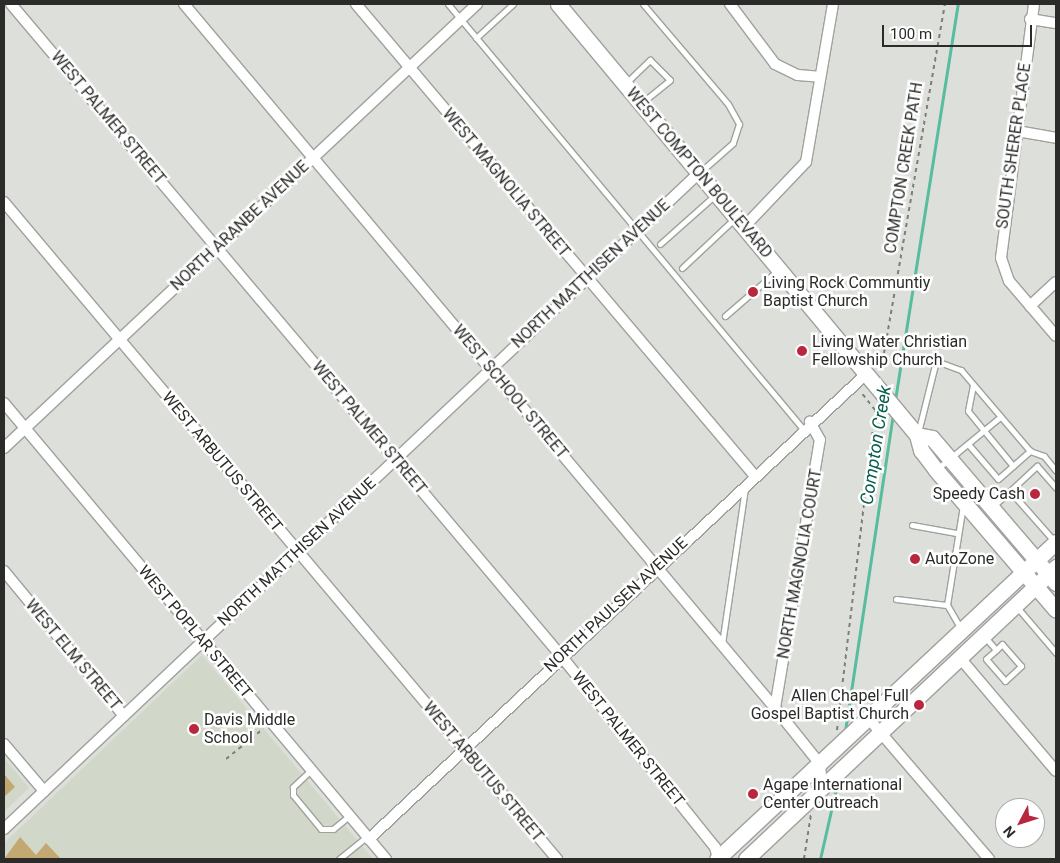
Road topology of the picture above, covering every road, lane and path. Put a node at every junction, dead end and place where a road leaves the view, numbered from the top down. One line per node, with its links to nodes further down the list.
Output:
1 (11, 4): 30 (street, WEST PALMER STREET)
2 (184, 4): 23 (street, WEST SCHOOL STREET)
3 (356, 4): 17 (street, WEST MAGNOLIA STREET)
4 (448, 4): 13 (lane)
5 (477, 4): 13 (street, NORTH ARANBE AVENUE)
6 (513, 4): 16 (lane)
7 (558, 4): 19 (main road, WEST COMPTON BOULEVARD)
8 (643, 4): 24 (lane)
9 (730, 4): 18 (street)
10 (833, 4): 18 (street)
11 (945, 4): 39 (path, COMPTON CREEK PATH)
12 (1034, 4): 14 (street, SOUTH SHERER PLACE)
13 (460, 19): 16 (lane); 17 (street, NORTH ARANBE AVENUE)
14 (1030, 19): 15 (street); 21 (street, SOUTH SHERER PLACE)
15 (1056, 23)
16 (476, 38): 28 (lane)
17 (409, 67): 23 (street, NORTH ARANBE AVENUE); 33 (street, WEST MAGNOLIA STREET)
18 (819, 77): 27 (street)
19 (625, 84): 20 (main road, WEST COMPTON BOULEVARD); 20 (lane)
20 (641, 104): 24 (main road, WEST COMPTON BOULEVARD)
21 (1018, 131): 22 (street); 35 (street, SOUTH SHERER PLACE)
22 (1056, 138)
23 (312, 159): 30 (street, NORTH ARANBE AVENUE); 40 (street, WEST SCHOOL STREET)
24 (699, 173): 25 (main road, WEST COMPTON BOULEVARD); 28 (street, NORTH MATTHISEN AVENUE)
25 (716, 194): 27 (main road, WEST COMPTON BOULEVARD); 29 (lane)
26 (4, 202): 38 (street, WEST ARBUTUS STREET)
27 (740, 222): 31 (lane); 32 (main road, WEST COMPTON BOULEVARD)
28 (638, 231): 33 (street, NORTH MATTHISEN AVENUE); 46 (lane)
29 (660, 244)
30 (216, 246): 38 (street, NORTH ARANBE AVENUE); 54 (street, WEST PALMER STREET)
31 (682, 268)
32 (779, 269): 36 (lane); 41 (main road, WEST COMPTON BOULEVARD)
33 (587, 279): 40 (street, NORTH MATTHISEN AVENUE); 58 (street, WEST MAGNOLIA STREET)
34 (1056, 282): 35 (street)
35 (1030, 306): 37 (street)
36 (725, 316)
37 (1056, 336)
38 (118, 339): 47 (street, NORTH ARANBE AVENUE); 67 (street, WEST ARBUTUS STREET)
39 (879, 365)
40 (491, 369): 54 (street, NORTH MATTHISEN AVENUE); 69 (street, WEST SCHOOL STREET)
41 (866, 374): 46 (street, NORTH PAULSEN AVENUE); 49 (main road, WEST COMPTON BOULEVARD)
42 (973, 385): 45 (lane); 48 (lane); 49 (lane)
43 (861, 393): 91 (path)
44 (4, 404): 47 (street, WEST POPLAR STREET)
45 (1000, 417): 48 (lane); 52 (lane)
46 (807, 425): 58 (street, NORTH PAULSEN AVENUE); 86 (street, NORTH MAGNOLIA COURT)
47 (24, 428): 51 (street, NORTH ARANBE AVENUE); 80 (street, WEST POPLAR STREET)
48 (984, 431): 50 (lane); 55 (lane)
49 (917, 436): 53 (main road, WEST COMPTON BOULEVARD); 56 (main road, WEST COMPTON BOULEVARD)
50 (968, 444): 53 (lane); 55 (lane)
51 (4, 448)
52 (1030, 451): 55 (lane); 57 (lane)
53 (951, 459): 56 (lane); 63 (main road, WEST COMPTON BOULEVARD)
54 (395, 460): 67 (street, NORTH MATTHISEN AVENUE); 84 (street, WEST PALMER STREET)
55 (1013, 466)
56 (936, 470): 62 (main road, WEST COMPTON BOULEVARD)
57 (1056, 471)
58 (754, 475): 59 (street, NORTH PAULSEN AVENUE)
59 (746, 483): 69 (street, NORTH PAULSEN AVENUE); 81 (lane)
60 (1056, 488): 61 (lane)
61 (1010, 491): 63 (lane); 66 (lane)
62 (964, 502): 65 (lane); 71 (main road, WEST COMPTON BOULEVARD)
63 (991, 508): 68 (main road, WEST COMPTON BOULEVARD)
64 (912, 525): 65 (lane)
65 (956, 533): 75 (lane)
66 (1056, 542): 68 (main road)
67 (298, 552): 80 (street, NORTH MATTHISEN AVENUE); 93 (street, WEST ARBUTUS STREET)
68 (1036, 560): 71 (main road); 72 (main road, WEST COMPTON BOULEVARD)
69 (656, 567): 81 (street, WEST SCHOOL STREET); 84 (street, NORTH PAULSEN AVENUE)
70 (4, 571): 87 (street, WEST ELM STREET)
71 (1025, 572): 73 (main road, WEST COMPTON BOULEVARD); 78 (main road)
72 (1054, 574): 73 (main road)
73 (1036, 586): 76 (main road); 77 (main road, WEST COMPTON BOULEVARD)
74 (896, 599): 75 (lane)
75 (947, 605): 78 (lane)
76 (1015, 606): 79 (main road); 83 (lane)
77 (1056, 610)
78 (962, 632): 88 (main road)
79 (983, 636): 82 (lane); 85 (main road)
80 (203, 641): 87 (street, NORTH MATTHISEN AVENUE); 89 (street, WEST POPLAR STREET)
81 (722, 644): 86 (street, WEST SCHOOL STREET)
82 (996, 650): 82 (lane)
83 (1056, 654)
84 (562, 657): 93 (street, NORTH PAULSEN AVENUE); 107 (street, WEST PALMER STREET)
85 (960, 658): 90 (main road); 97 (street)
86 (775, 708): 95 (street, WEST SCHOOL STREET)
87 (124, 716): 99 (street, NORTH MATTHISEN AVENUE)
88 (867, 721): 90 (street); 95 (main road)
89 (271, 722): 94 (path); 96 (street, WEST POPLAR STREET)
90 (881, 733): 98 (main road); 110 (street)
91 (837, 734)
92 (4, 744): 99 (street)
93 (464, 749): 103 (street, NORTH PAULSEN AVENUE); 106 (street, WEST ARBUTUS STREET)
94 (226, 759)
95 (820, 764): 98 (street); 107 (main road)
96 (311, 770): 101 (street, WEST POPLAR STREET); 101 (lane)
97 (1056, 771)
98 (822, 787): 108 (main road)
99 (44, 791): 102 (street, NORTH MATTHISEN AVENUE)
100 (811, 812): 109 (path)
101 (349, 816): 103 (street, WEST POPLAR STREET)
102 (4, 829)
103 (368, 838): 104 (lane); 105 (street, WEST POPLAR STREET)
104 (343, 858)
105 (386, 859)
106 (557, 859)
107 (718, 859)
108 (746, 859)
109 (804, 859)
110 (990, 859)

